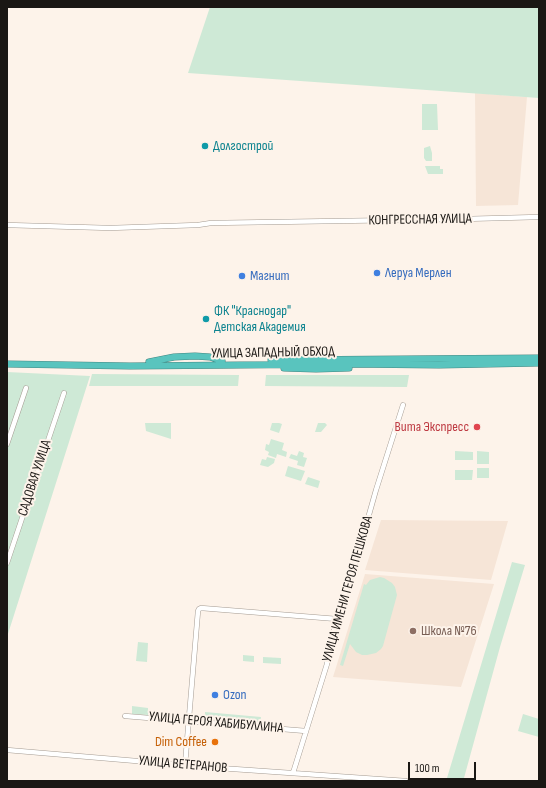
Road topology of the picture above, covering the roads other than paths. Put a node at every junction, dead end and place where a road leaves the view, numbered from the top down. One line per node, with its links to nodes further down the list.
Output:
1 (539, 217): 2 (street, КОНГРЕССНАЯ УЛИЦА)
2 (7, 225)
3 (539, 358): 4 (highway, УЛИЦА ЗАПАДНЫЙ ОБХОД)
4 (7, 362): 5 (highway, УЛИЦА ЗАПАДНЫЙ ОБХОД)
5 (539, 363)
6 (26, 388): 9 (street)
7 (64, 393): 10 (street, САДОВАЯ УЛИЦА)
8 (403, 404): 12 (street, УЛИЦА ИМЕНИ ГЕРОЯ ПЕШКОВА)
9 (7, 444)
10 (10, 546): 11 (street, САДОВАЯ УЛИЦА)
11 (7, 563)
12 (338, 619): 14 (street); 15 (street, УЛИЦА ИМЕНИ ГЕРОЯ ПЕШКОВА)
13 (125, 716): 14 (street, УЛИЦА ГЕРОЯ ХАБИБУЛЛИНА)
14 (188, 722): 15 (street, УЛИЦА ГЕРОЯ ХАБИБУЛЛИНА); 17 (street)
15 (306, 731): 18 (street, УЛИЦА ИМЕНИ ГЕРОЯ ПЕШКОВА)
16 (7, 751): 17 (street, УЛИЦА ВЕТЕРАНОВ); 19 (street, УЛИЦА ВЕТЕРАНОВ)
17 (185, 765): 18 (street, УЛИЦА ВЕТЕРАНОВ)
18 (293, 774): 20 (street, УЛИЦА ВЕТЕРАНОВ)
19 (377, 781)
20 (406, 781)

